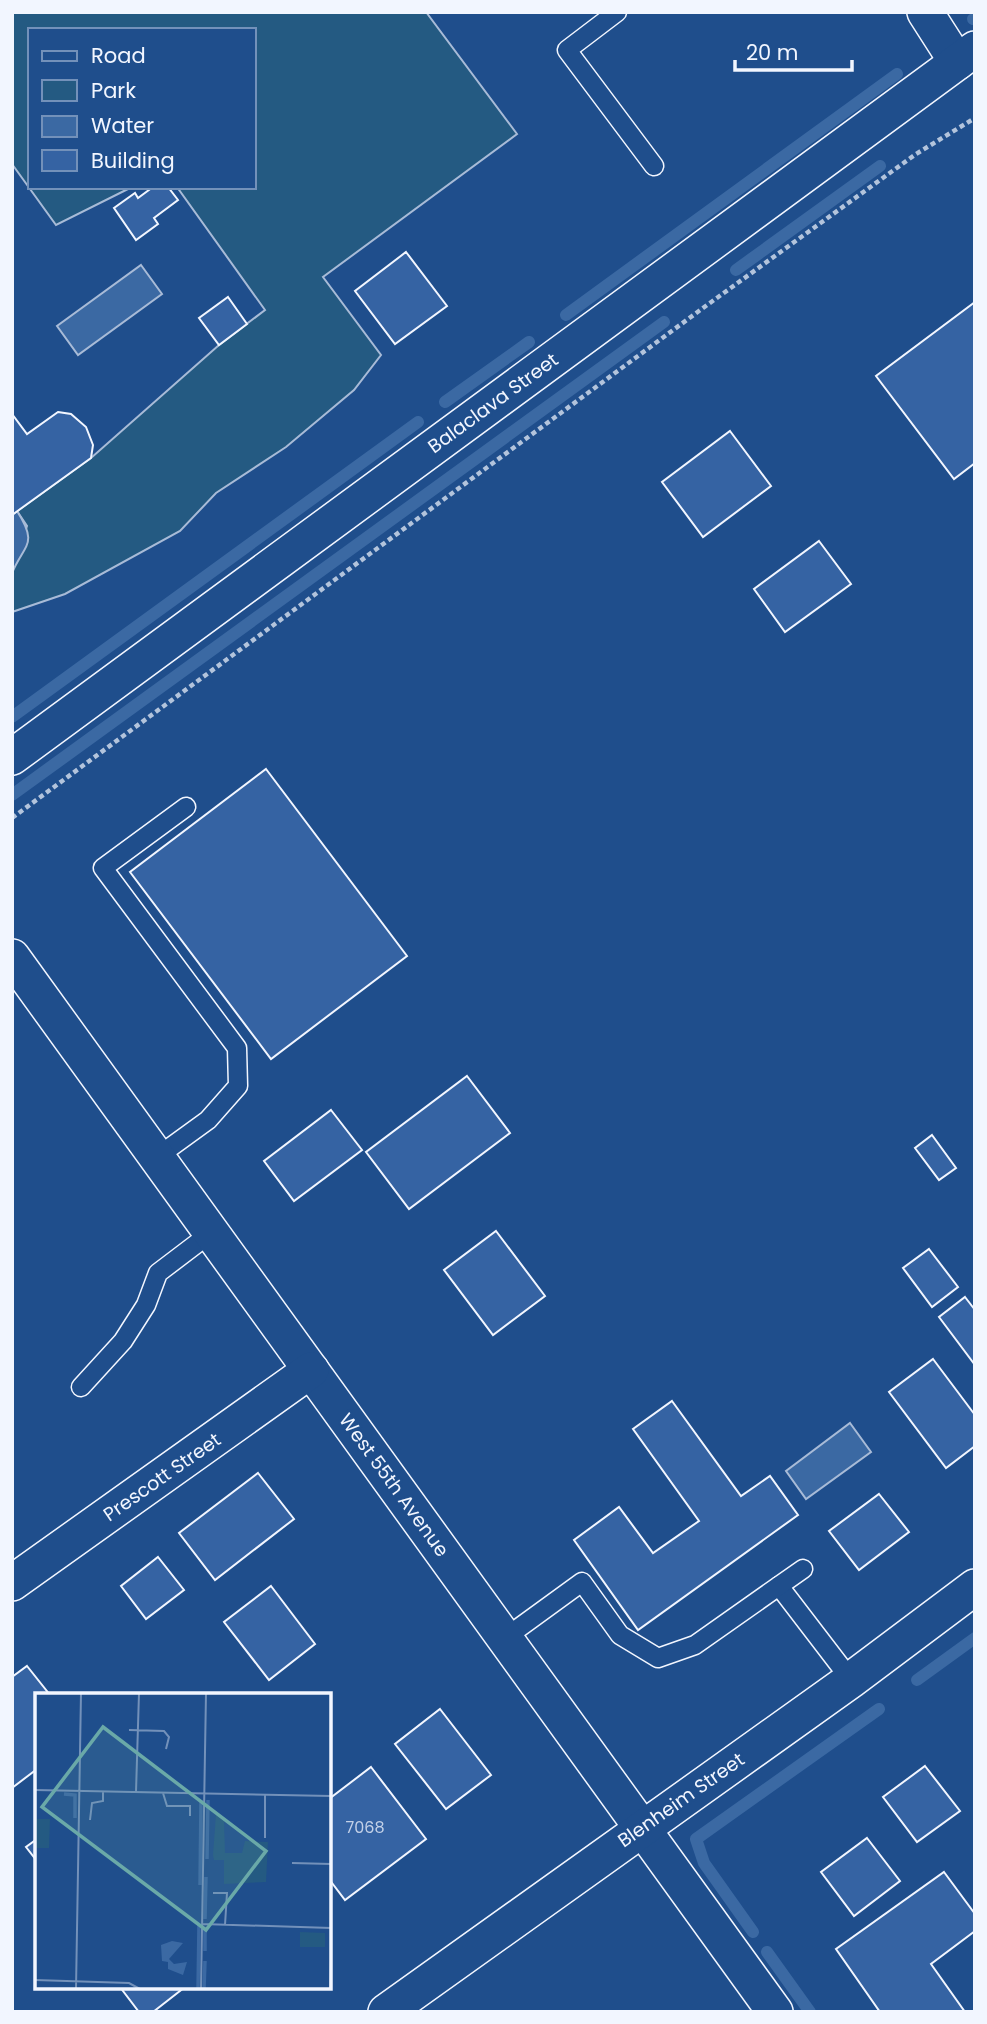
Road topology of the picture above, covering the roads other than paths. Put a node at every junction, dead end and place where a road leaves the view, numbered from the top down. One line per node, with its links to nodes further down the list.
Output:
1 (617, 12): 4 (lane)
2 (925, 12): 3 (street)
3 (966, 55): 5 (street, Balaclava Street)
4 (654, 166)
5 (12, 757)
6 (186, 807): 8 (lane)
7 (12, 957): 8 (street, West 55th Avenue)
8 (157, 1157): 9 (street, West 55th Avenue)
9 (212, 1232): 10 (street, West 55th Avenue); 11 (lane)
10 (311, 1370): 13 (street, Prescott Street); 16 (street, West 55th Avenue)
11 (81, 1387)
12 (803, 1569): 14 (lane)
13 (12, 1583)
14 (779, 1586): 16 (lane); 17 (lane)
15 (975, 1587): 17 (street, Blenheim Street)
16 (505, 1638): 18 (street, West 55th Avenue)
17 (851, 1680): 18 (street, Blenheim Street)
18 (641, 1827): 19 (street, Blenheim Street); 20 (street, West 55th Avenue)
19 (386, 2012)
20 (775, 2012)

